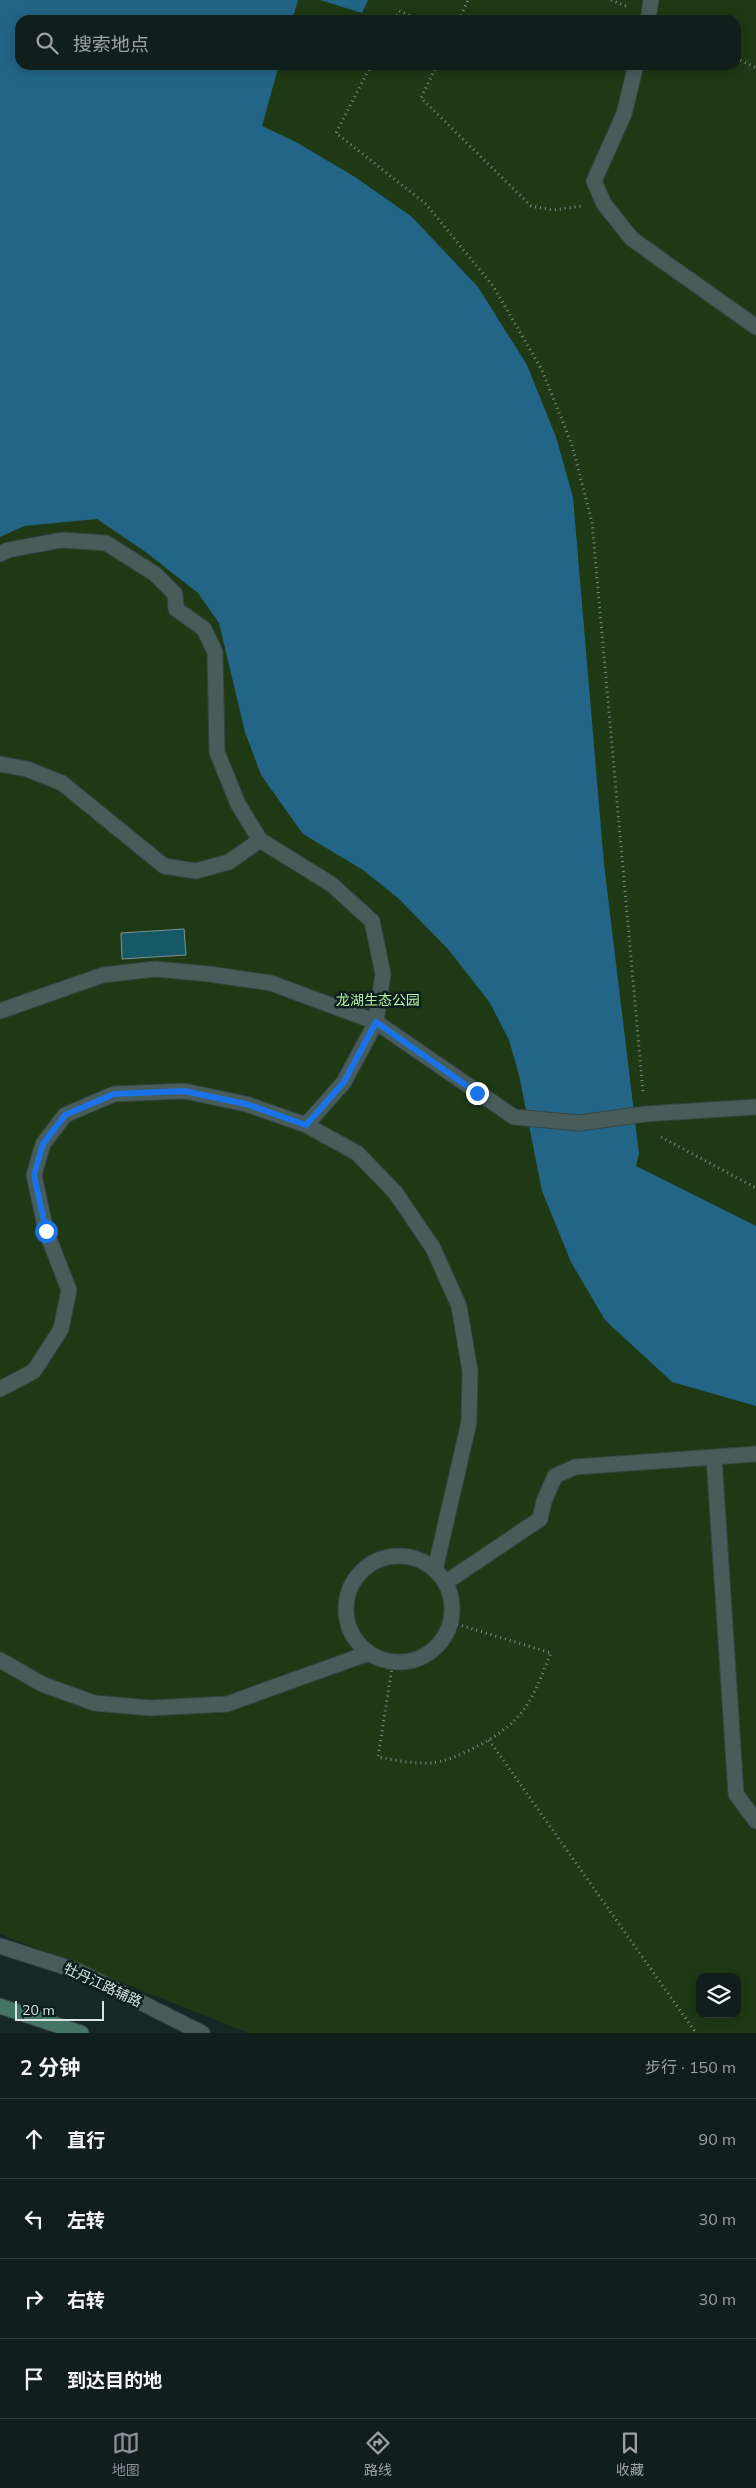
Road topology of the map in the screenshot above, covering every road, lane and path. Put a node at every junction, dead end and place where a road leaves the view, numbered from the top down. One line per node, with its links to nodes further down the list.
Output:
1 (468, 0): 5 (path)
2 (651, 0): 6 (street)
3 (397, 15): 4 (path)
4 (408, 15)
5 (460, 15)
6 (649, 15)
7 (741, 60): 8 (path)
8 (756, 68)
9 (368, 70): 20 (path)
10 (435, 70): 12 (path)
11 (635, 70): 12 (street)
12 (604, 204): 13 (street)
13 (756, 327)
14 (0, 554): 16 (street)
15 (0, 764): 16 (street)
16 (260, 840): 18 (street)
17 (0, 1011): 18 (street)
18 (376, 1022): 20 (street); 21 (street)
19 (756, 1107): 20 (street)
20 (645, 1114): 22 (path)
21 (306, 1125): 23 (street); 26 (street)
22 (756, 1188)
23 (0, 1389)
24 (756, 1454): 25 (street)
25 (714, 1457): 27 (street); 33 (street)
26 (435, 1570): 27 (street); 29 (street)
27 (445, 1583): 28 (street)
28 (450, 1622): 31 (street); 32 (path)
29 (369, 1652): 30 (street); 31 (street)
30 (0, 1660)
31 (393, 1661): 32 (path)
32 (489, 1740): 38 (path)
33 (756, 1821)
34 (0, 1946): 37 (street, 牡丹江路辅路)
35 (0, 2006): 36 (main road)
36 (81, 2033)
37 (202, 2033)
38 (696, 2033)

